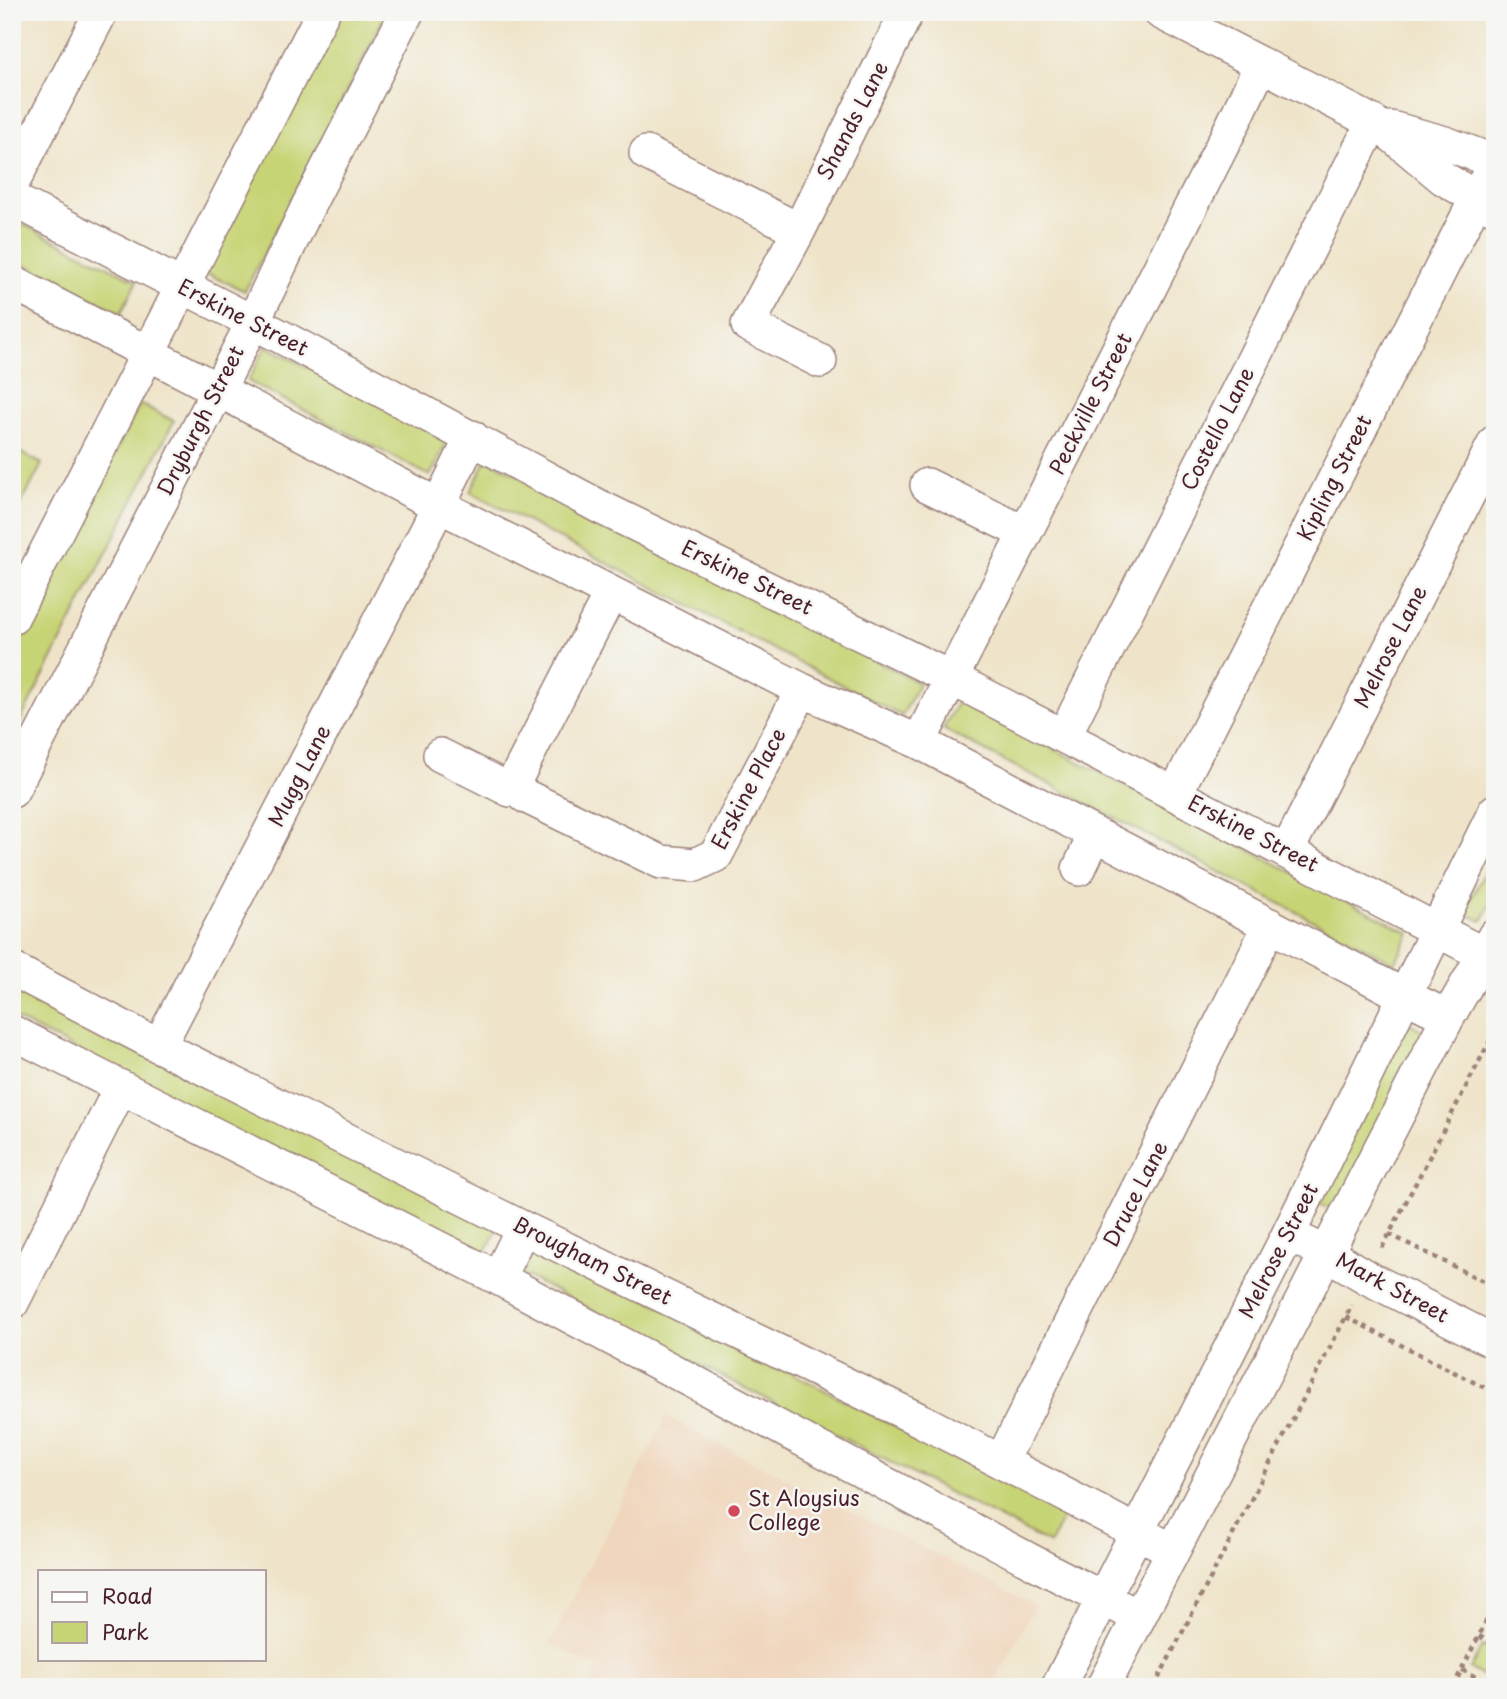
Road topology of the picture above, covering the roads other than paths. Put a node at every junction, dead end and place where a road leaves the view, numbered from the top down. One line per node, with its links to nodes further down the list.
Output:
1 (100, 12): 10 (street)
2 (323, 12): 15 (street)
3 (407, 12): 16 (street, Dryburgh Street)
4 (907, 12): 13 (street, Shands Lane)
5 (1160, 12): 6 (street)
6 (1261, 65): 7 (street); 24 (street, Peckville Street)
7 (1373, 122): 9 (street); 12 (street); 29 (street, Costello Lane)
8 (646, 153): 13 (street)
9 (1495, 162): 12 (street, Kipling Street)
10 (12, 184)
11 (12, 199): 15 (street, Erskine Street)
12 (1485, 204): 33 (street, Kipling Street)
13 (799, 230): 18 (street, Shands Lane)
14 (12, 282): 17 (street)
15 (181, 286): 16 (street, Erskine Street); 17 (street)
16 (253, 323): 19 (street, Dryburgh Street); 20 (street, Erskine Street)
17 (148, 352): 19 (street); 26 (street)
18 (820, 361)
19 (217, 390): 23 (street); 32 (street, Dryburgh Street)
20 (472, 437): 23 (street, Mugg Lane); 27 (street, Erskine Street)
21 (1495, 442): 37 (street, Melrose Lane)
22 (927, 485): 24 (street)
23 (438, 505): 25 (street); 46 (street, Mugg Lane)
24 (1025, 533): 27 (street, Peckville Street)
25 (611, 593): 28 (street); 31 (street)
26 (12, 618)
27 (951, 678): 29 (street, Erskine Street); 30 (street, Peckville Street)
28 (802, 690): 30 (street); 34 (street, Erskine Place)
29 (1063, 736): 33 (street, Erskine Street)
30 (919, 742): 36 (street)
31 (440, 755)
32 (17, 770)
33 (1175, 794): 37 (street, Erskine Street)
34 (525, 796)
35 (1495, 811): 40 (street, Melrose Street)
36 (1095, 834): 38 (street); 39 (street)
37 (1287, 851): 40 (street, Erskine Street)
38 (1079, 869)
39 (1270, 925): 43 (street); 54 (street, Druce Lane)
40 (1437, 930): 41 (street, Erskine Street); 43 (street, Melrose Street)
41 (1489, 944): 44 (street, Melrose Street)
42 (12, 969): 46 (street, Brougham Street)
43 (1405, 996): 44 (street); 49 (street, Melrose Street)
44 (1448, 1017): 50 (street, Melrose Street)
45 (12, 1032): 47 (street)
46 (159, 1046): 48 (street, Brougham Street)
47 (121, 1087): 51 (street); 52 (street)
48 (523, 1228): 51 (street); 54 (street, Brougham Street)
49 (1288, 1235): 50 (street, Mark Street); 55 (street, Melrose Street)
50 (1326, 1253): 53 (street, Mark Street); 56 (street, Melrose Street)
51 (498, 1278): 57 (street)
52 (12, 1303)
53 (1495, 1342)
54 (1001, 1462): 55 (street, Brougham Street)
55 (1137, 1531): 56 (street, Brougham Street); 57 (street, Melrose Street)
56 (1172, 1550): 58 (street, Melrose Street)
57 (1102, 1597): 58 (street); 59 (street, Melrose Street)
58 (1139, 1616): 60 (street, Melrose Street)
59 (1058, 1687)
60 (1103, 1687)

